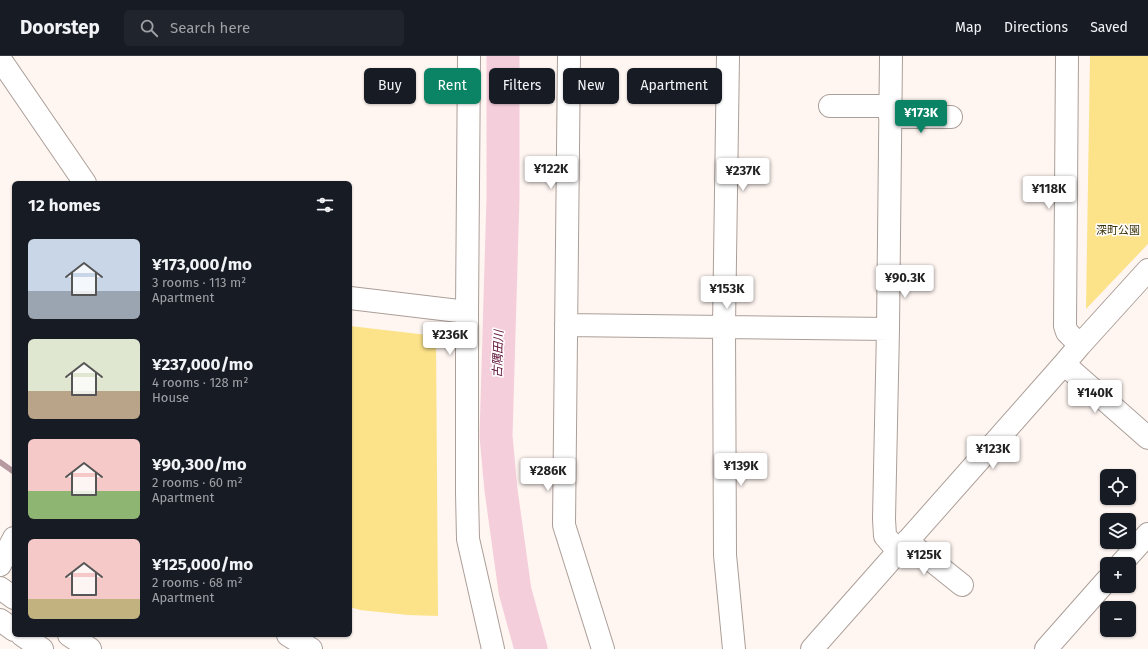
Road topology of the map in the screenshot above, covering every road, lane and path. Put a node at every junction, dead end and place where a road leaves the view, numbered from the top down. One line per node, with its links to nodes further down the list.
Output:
1 (469, 56): 13 (main road)
2 (569, 56): 14 (main road)
3 (728, 56): 15 (main road)
4 (891, 56): 8 (main road)
5 (1067, 56): 17 (main road)
6 (0, 59): 10 (main road)
7 (830, 106): 8 (main road)
8 (890, 112): 9 (main road); 16 (main road)
9 (951, 118)
10 (84, 181)
11 (1148, 270): 17 (main road)
12 (352, 298): 13 (main road)
13 (467, 312): 37 (main road)
14 (566, 325): 15 (main road); 38 (main road)
15 (724, 327): 16 (main road); 39 (main road)
16 (888, 328): 22 (main road)
17 (1080, 345): 18 (main road)
18 (1064, 364): 19 (main road); 22 (main road)
19 (1148, 438)
20 (1148, 534): 23 (main road)
21 (12, 542): 24 (main road)
22 (903, 546): 25 (main road); 40 (main road)
23 (1127, 557)
24 (0, 565)
25 (962, 585)
26 (0, 588): 28 (main road)
27 (1100, 588): 41 (main road)
28 (12, 597)
29 (0, 620): 30 (main road)
30 (12, 629)
31 (25, 637): 34 (main road)
32 (72, 637): 35 (main road)
33 (291, 637): 36 (main road)
34 (42, 649)
35 (90, 649)
36 (311, 649)
37 (493, 649)
38 (603, 649)
39 (734, 649)
40 (812, 649)
41 (1046, 649)

